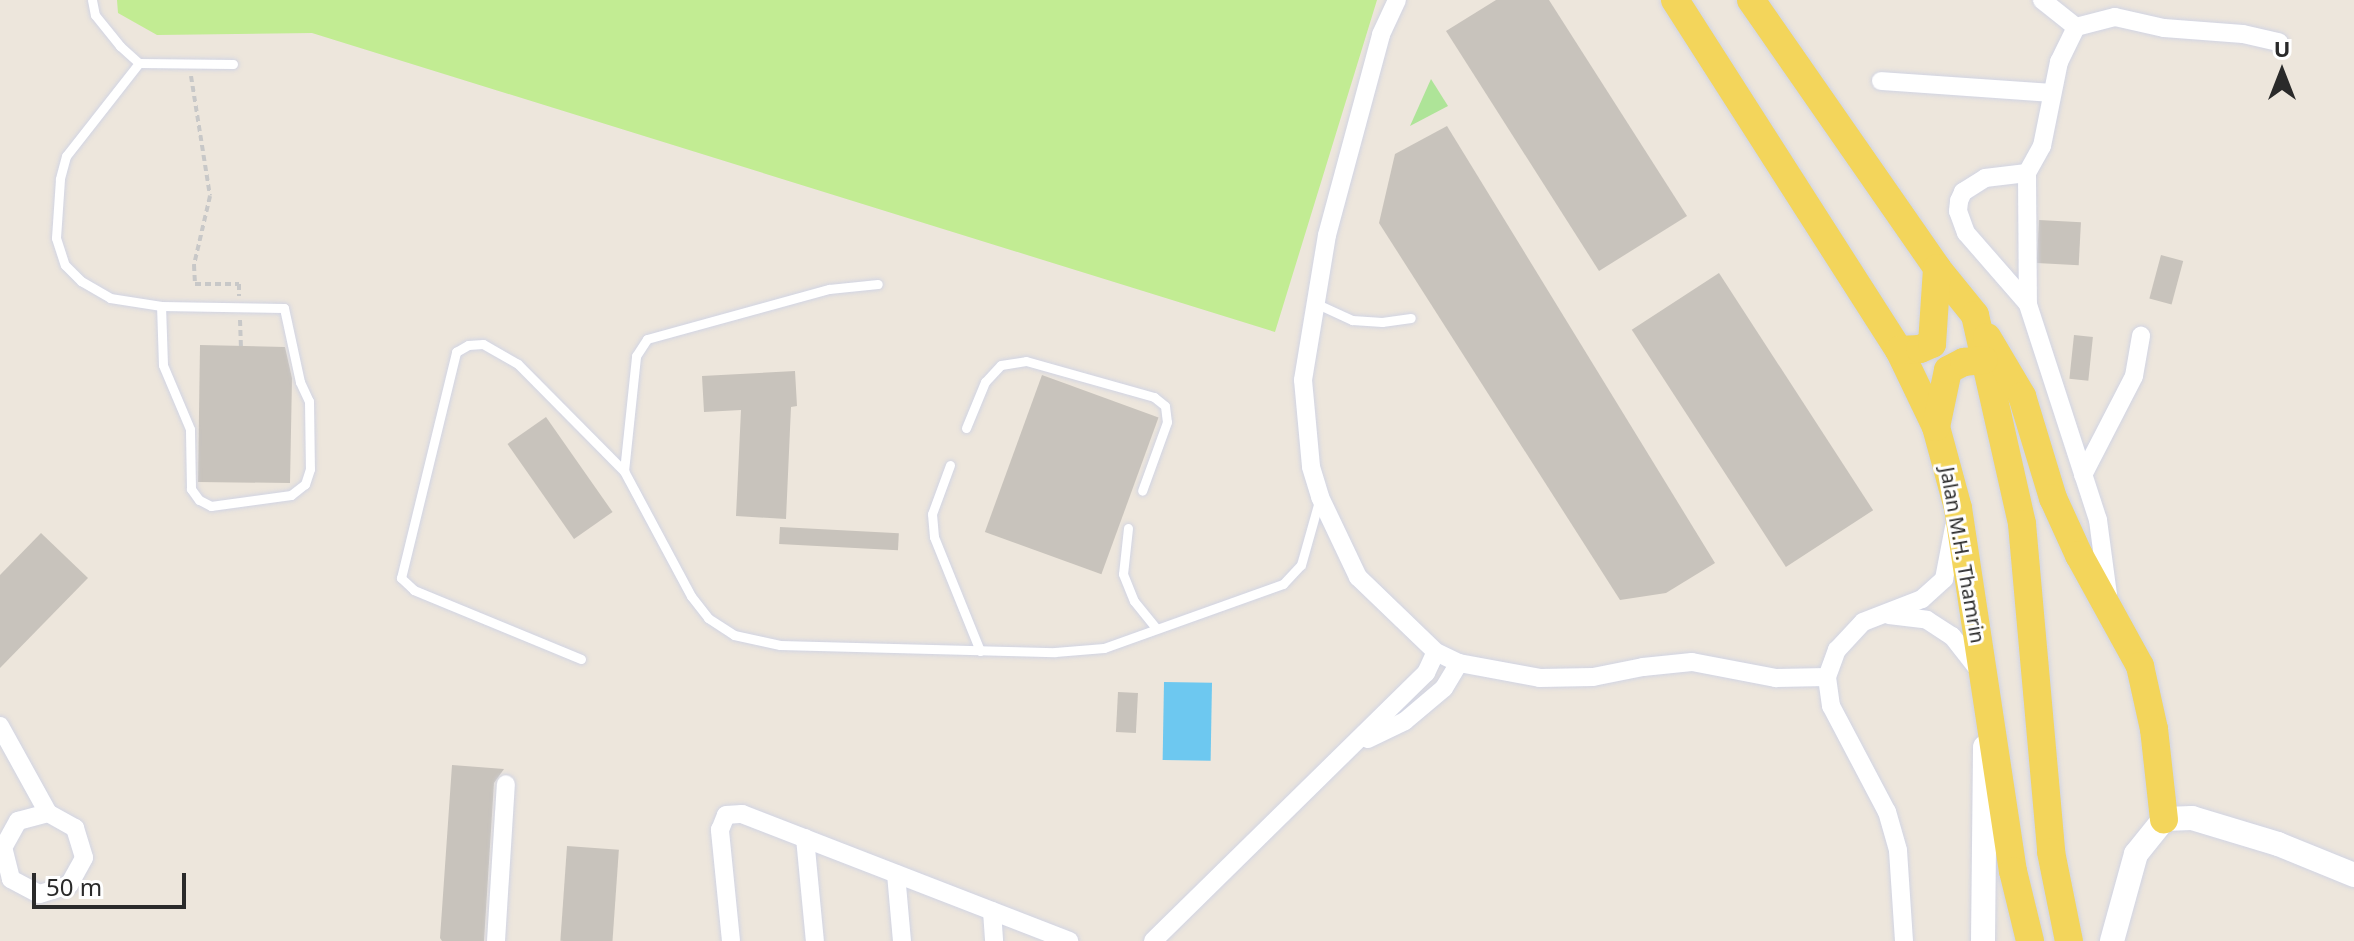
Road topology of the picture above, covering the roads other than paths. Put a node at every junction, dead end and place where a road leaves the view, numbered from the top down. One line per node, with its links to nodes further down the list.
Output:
1 (92, 0): 8 (lane)
2 (1397, 0): 15 (street)
3 (1675, 0): 21 (main road, Jalan M.H. Thamrin)
4 (1751, 0): 13 (main road)
5 (2042, 0): 6 (street)
6 (2076, 27): 7 (street); 11 (street)
7 (2279, 42)
8 (139, 63): 9 (lane); 17 (lane)
9 (233, 64)
10 (1881, 81): 11 (street)
11 (2051, 93): 12 (street)
12 (2027, 173): 16 (street); 16 (street)
13 (1937, 268): 18 (main road); 21 (main road)
14 (878, 284): 26 (lane)
15 (1315, 303): 19 (lane); 29 (street)
16 (2028, 304): 27 (street)
17 (161, 306): 17 (lane)
18 (1975, 315): 22 (main road); 33 (main road)
19 (1411, 318)
20 (2141, 336): 27 (street)
21 (1899, 350): 23 (main road, Jalan M.H. Thamrin)
22 (1984, 360): 23 (main road); 60 (main road)
23 (1936, 427): 30 (main road, Jalan M.H. Thamrin)
24 (966, 428): 28 (lane)
25 (950, 465): 35 (lane)
26 (624, 471): 35 (lane); 37 (lane)
27 (2083, 475): 33 (street)
28 (1142, 491)
29 (1320, 497): 34 (lane); 36 (street)
30 (1958, 508): 32 (street); 40 (main road, Jalan M.H. Thamrin)
31 (1128, 528): 34 (lane)
32 (1886, 614): 39 (street); 40 (street)
33 (2111, 614): 45 (main road)
34 (1156, 628): 35 (lane)
35 (980, 651)
36 (1436, 652): 38 (street); 42 (street)
37 (581, 659)
38 (1459, 663): 39 (street); 42 (street)
39 (1827, 677): 57 (street)
40 (1986, 678): 58 (main road); 59 (main road, Jalan M.H. Thamrin)
41 (0, 726): 44 (street)
42 (1355, 745): 56 (street)
43 (506, 784): 50 (street)
44 (48, 813): 44 (street)
45 (2164, 819): 48 (main road); 61 (main road)
46 (805, 838): 47 (street); 51 (street); 52 (street)
47 (896, 874): 49 (street); 53 (street)
48 (2354, 875)
49 (992, 911): 54 (street); 55 (street)
50 (496, 941)
51 (731, 941)
52 (815, 941)
53 (902, 941)
54 (994, 941)
55 (1069, 941)
56 (1153, 941)
57 (1904, 941)
58 (1983, 941)
59 (2030, 941)
60 (2069, 941)
61 (2112, 941)

